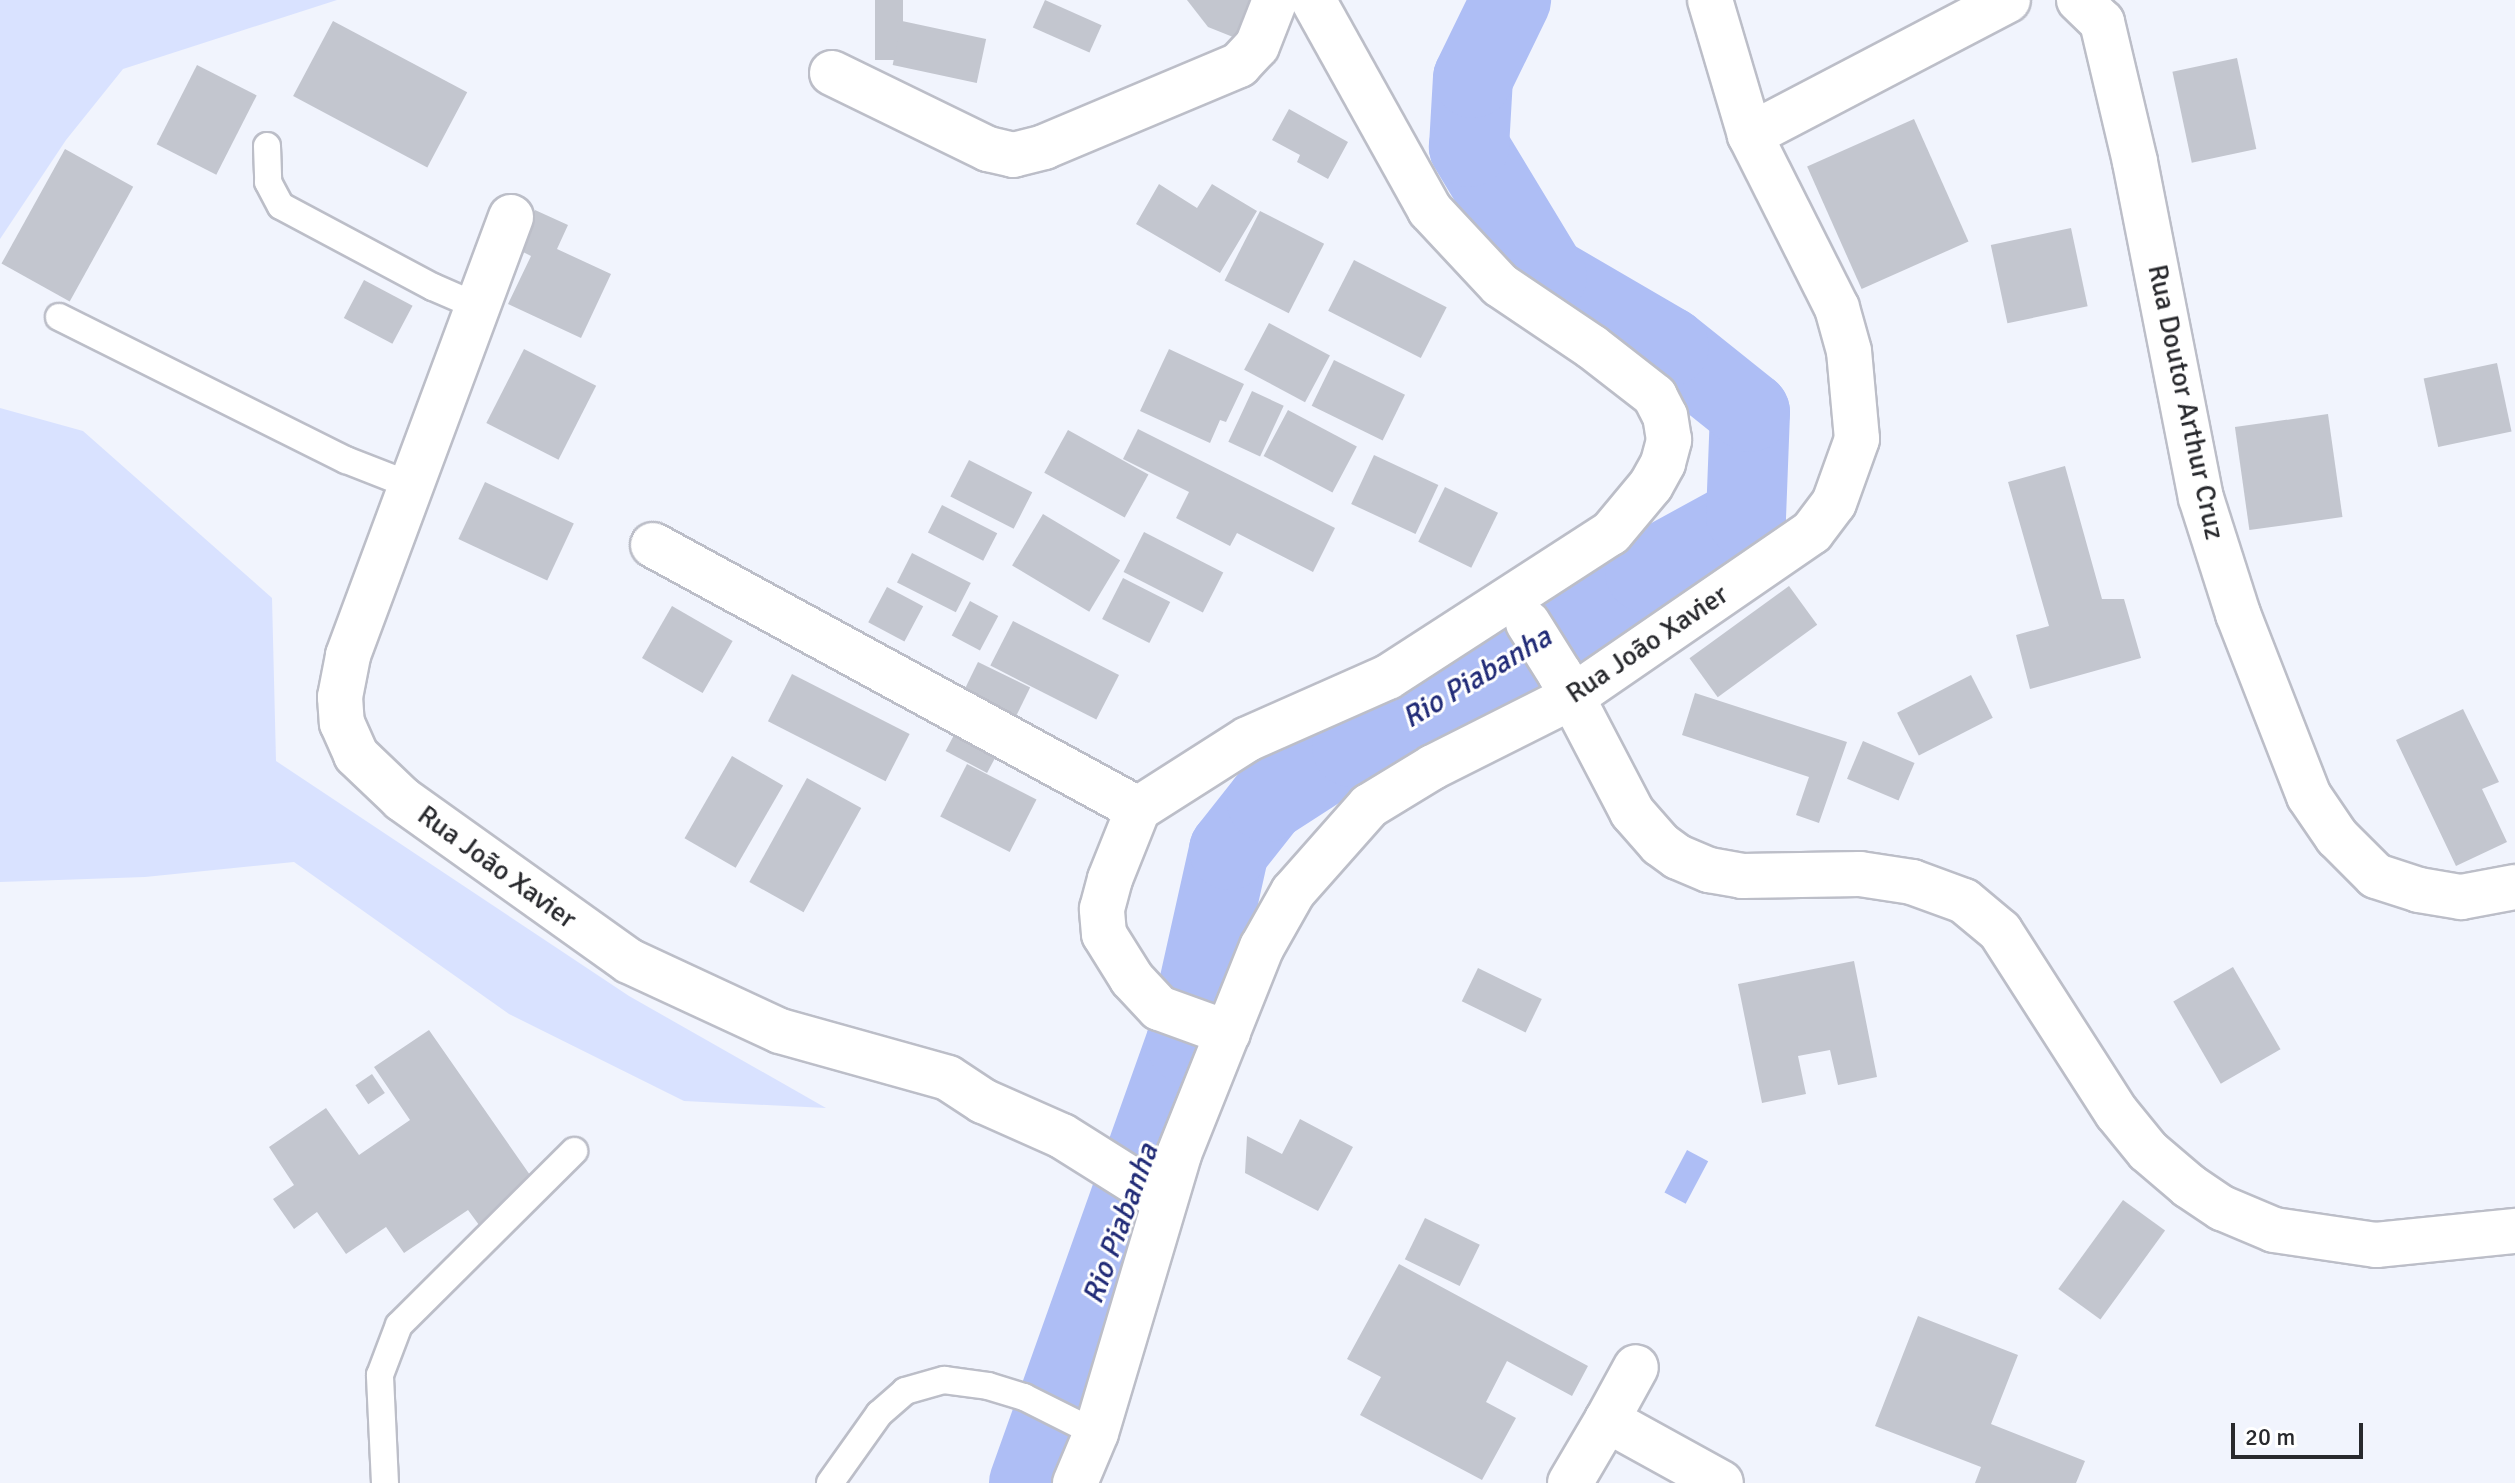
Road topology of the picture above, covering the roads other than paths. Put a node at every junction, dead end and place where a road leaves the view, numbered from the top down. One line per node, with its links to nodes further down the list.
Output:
1 (1275, 0): 6 (street)
2 (1313, 0): 16 (street)
3 (1710, 0): 7 (street, Rua João Xavier)
4 (2008, 0): 7 (street)
5 (2079, 0): 17 (street, Rua Doutor Arthur Cruz)
6 (832, 73)
7 (1750, 135): 15 (street, Rua João Xavier)
8 (267, 146): 10 (lane)
9 (511, 217): 10 (street, Rua João Xavier)
10 (477, 306): 12 (street, Rua João Xavier)
11 (59, 317): 12 (lane)
12 (410, 485): 20 (street, Rua João Xavier)
13 (653, 545): 16 (street)
14 (1528, 623): 15 (street)
15 (1566, 686): 18 (street, Rua João Xavier); 21 (street)
16 (1138, 809): 18 (street)
17 (2515, 887)
18 (1217, 1029): 20 (street, Rua João Xavier)
19 (574, 1151): 25 (lane)
20 (1162, 1199): 24 (street, Rua João Xavier)
21 (2515, 1231)
22 (1636, 1367): 23 (street)
23 (1607, 1420): 28 (street); 29 (street)
24 (1090, 1429): 26 (lane); 27 (street, Rua João Xavier)
25 (385, 1483)
26 (830, 1483)
27 (1075, 1483)
28 (1570, 1483)
29 (1721, 1483)

